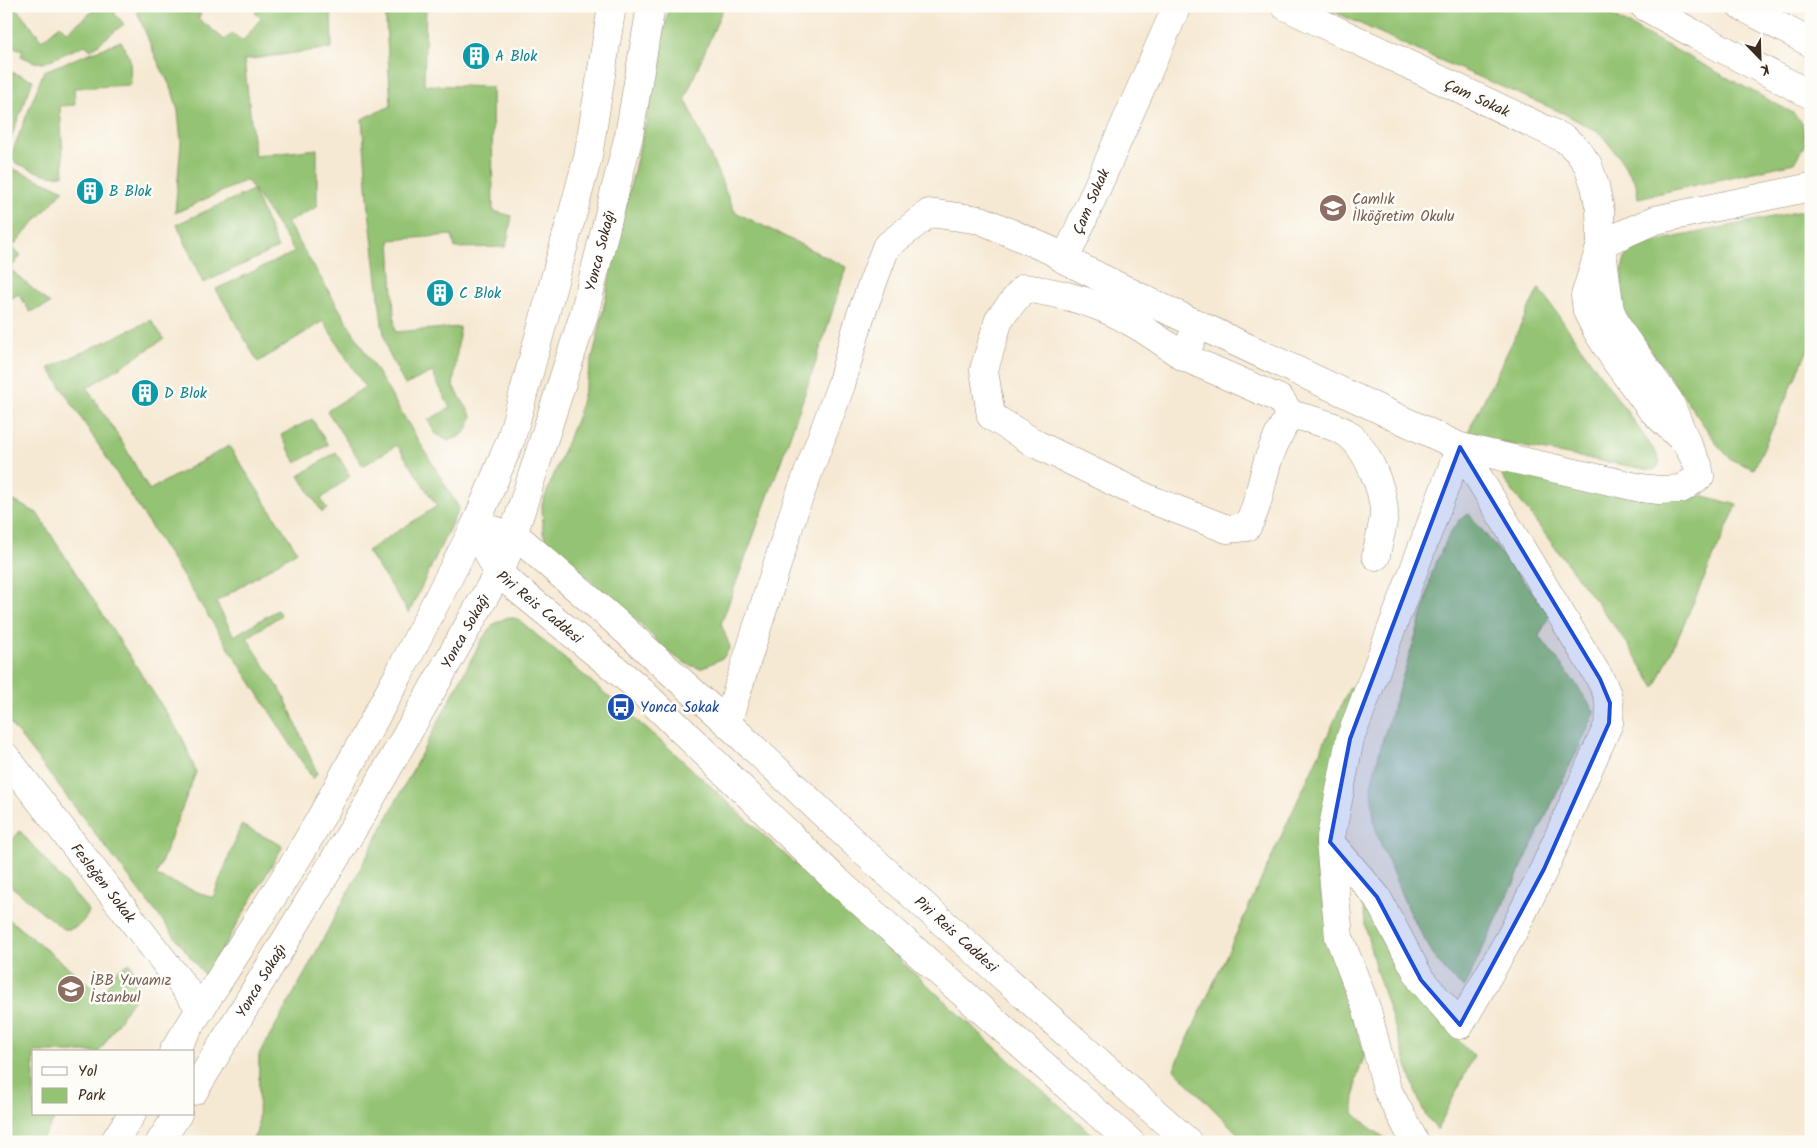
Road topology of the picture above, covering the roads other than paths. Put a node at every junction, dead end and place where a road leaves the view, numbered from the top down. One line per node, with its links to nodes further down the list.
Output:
1 (612, 6): 17 (street)
2 (651, 6): 18 (street, Yonca Sokağı)
3 (1177, 6): 12 (street, Çam Sokak)
4 (1285, 6): 11 (street, Çam Sokak)
5 (1644, 6): 8 (street)
6 (1742, 6): 7 (street)
7 (1811, 42)
8 (1811, 95)
9 (1811, 187): 11 (street)
10 (1811, 204): 11 (street)
11 (1601, 244): 16 (street, Çam Sokak)
12 (1065, 260): 13 (street); 21 (street)
13 (1198, 324): 14 (street); 16 (street)
14 (1184, 357): 15 (street); 15 (street)
15 (1290, 414): 19 (street)
16 (1460, 447): 24 (street); 24 (street)
17 (475, 526): 18 (street, Piri Reis Caddesi); 20 (street, Piri Reis Caddesi); 25 (street)
18 (514, 535): 20 (street, Yonca Sokağı); 21 (street, Piri Reis Caddesi)
19 (1376, 556)
20 (498, 573): 22 (street, Piri Reis Caddesi); 27 (street, Yonca Sokağı)
21 (727, 723): 22 (street); 33 (street, Piri Reis Caddesi)
22 (706, 754): 32 (street, Piri Reis Caddesi)
23 (6, 757): 25 (street, Fesleğen Sokak)
24 (1330, 842): 34 (street)
25 (201, 1009): 26 (street)
26 (174, 1050)
27 (195, 1089)
28 (131, 1116): 30 (street)
29 (177, 1116): 31 (street)
30 (114, 1142)
31 (160, 1142)
32 (1130, 1142)
33 (1188, 1142)
34 (1415, 1142)

